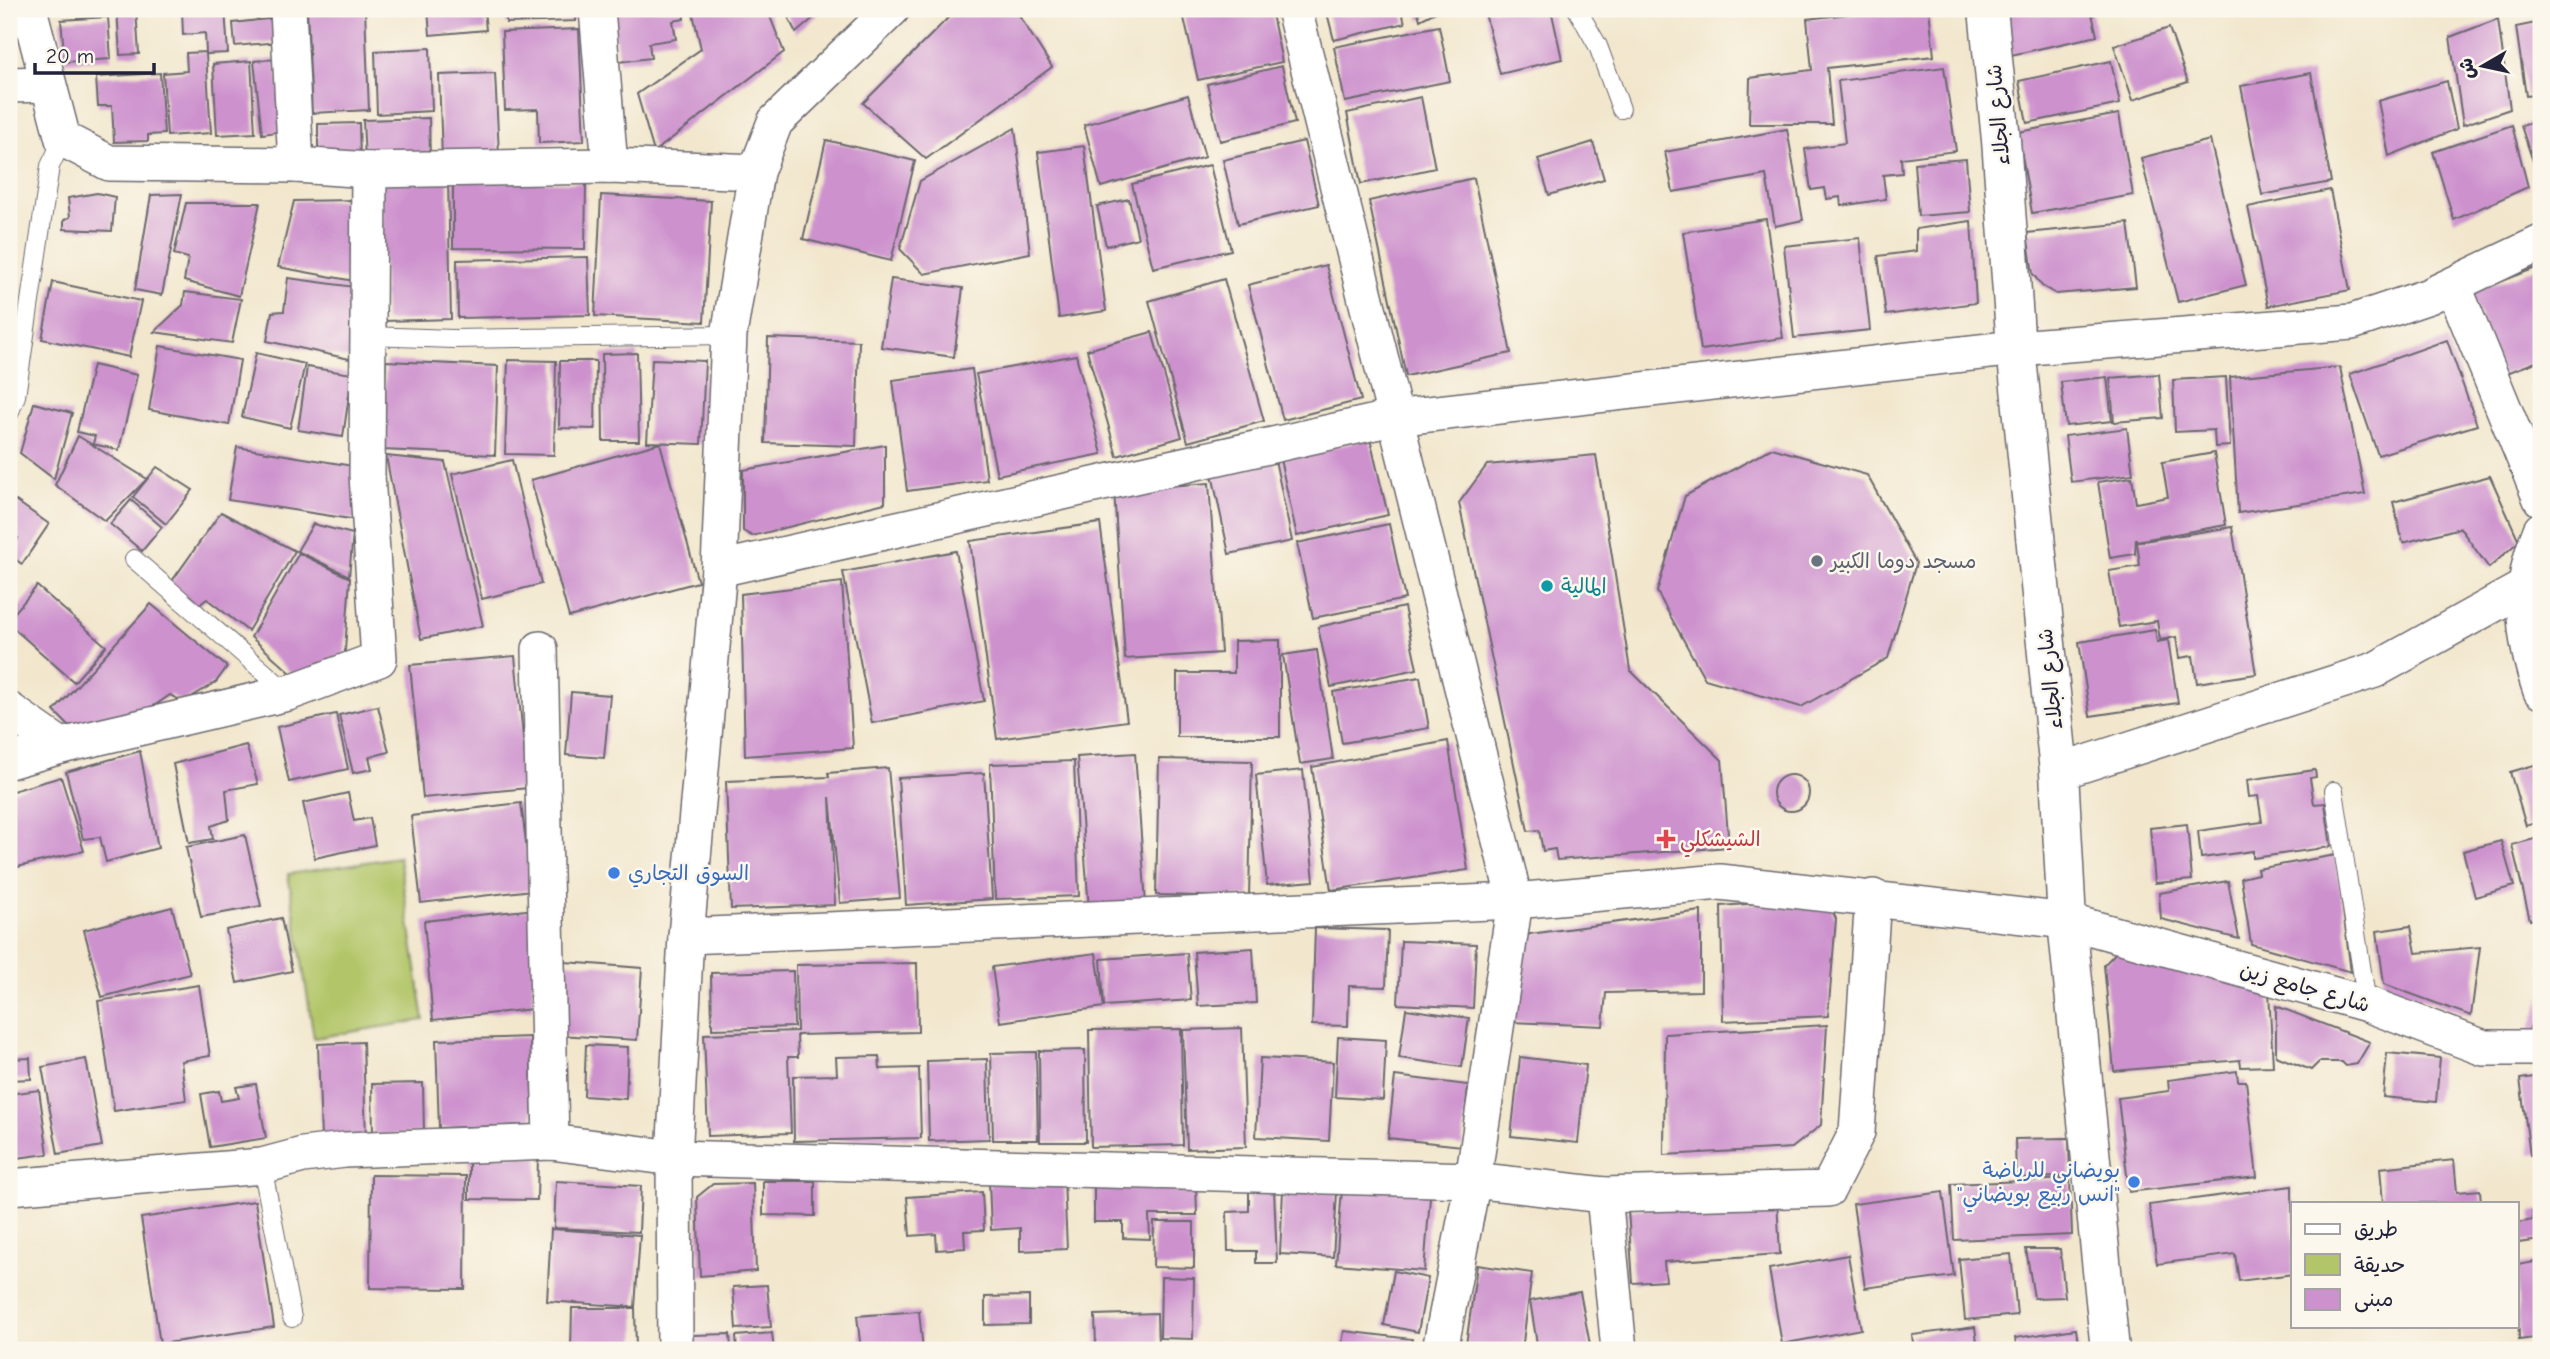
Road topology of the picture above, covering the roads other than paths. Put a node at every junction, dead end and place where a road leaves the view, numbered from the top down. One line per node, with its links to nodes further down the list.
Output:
1 (29, 9): 8 (street)
2 (288, 9): 12 (street)
3 (597, 9): 13 (street)
4 (892, 9): 15 (street)
5 (1294, 9): 22 (street)
6 (1577, 9): 10 (lane)
7 (1988, 9): 20 (street, شارع الجلاء)
8 (47, 84): 9 (street); 11 (street)
9 (9, 85)
10 (1621, 109)
11 (64, 139): 12 (street); 21 (lane)
12 (296, 165): 14 (street)
13 (610, 166): 14 (street); 15 (street)
14 (369, 170): 19 (street)
15 (756, 172): 18 (street)
16 (2541, 243): 17 (street)
17 (2453, 285): 20 (street); 23 (street)
18 (729, 335): 19 (lane); 26 (street)
19 (368, 336): 30 (street)
20 (2015, 348): 22 (street); 34 (street, شارع الجلاء)
21 (9, 414)
22 (1393, 418): 26 (street); 37 (street)
23 (2541, 499)
24 (2541, 530): 27 (street)
25 (134, 559): 30 (lane)
26 (719, 569): 39 (street)
27 (2532, 582): 29 (street); 34 (street)
28 (540, 649): 42 (street)
29 (2541, 691)
30 (288, 693): 32 (street)
31 (9, 710): 32 (street)
32 (61, 746): 33 (street)
33 (9, 761)
34 (2059, 772): 38 (street, شارع الجلاء)
35 (2334, 791): 40 (lane)
36 (1873, 897): 37 (street, شارع جامع زين); 38 (street, شارع جامع زين); 47 (street)
37 (1515, 901): 39 (street, شارع جامع زين); 45 (street)
38 (2067, 921): 40 (street, شارع جامع زين); 52 (street, شارع الجلاء)
39 (685, 936): 43 (street)
40 (2367, 1004): 41 (street, شارع جامع زين)
41 (2541, 1048)
42 (551, 1142): 43 (street); 44 (street)
43 (674, 1158): 45 (street); 49 (street)
44 (262, 1166): 46 (street); 48 (lane)
45 (1473, 1180): 47 (street); 50 (street)
46 (9, 1187)
47 (1604, 1195): 51 (street)
48 (292, 1318)
49 (675, 1350)
50 (1440, 1350)
51 (1619, 1350)
52 (2110, 1350)

